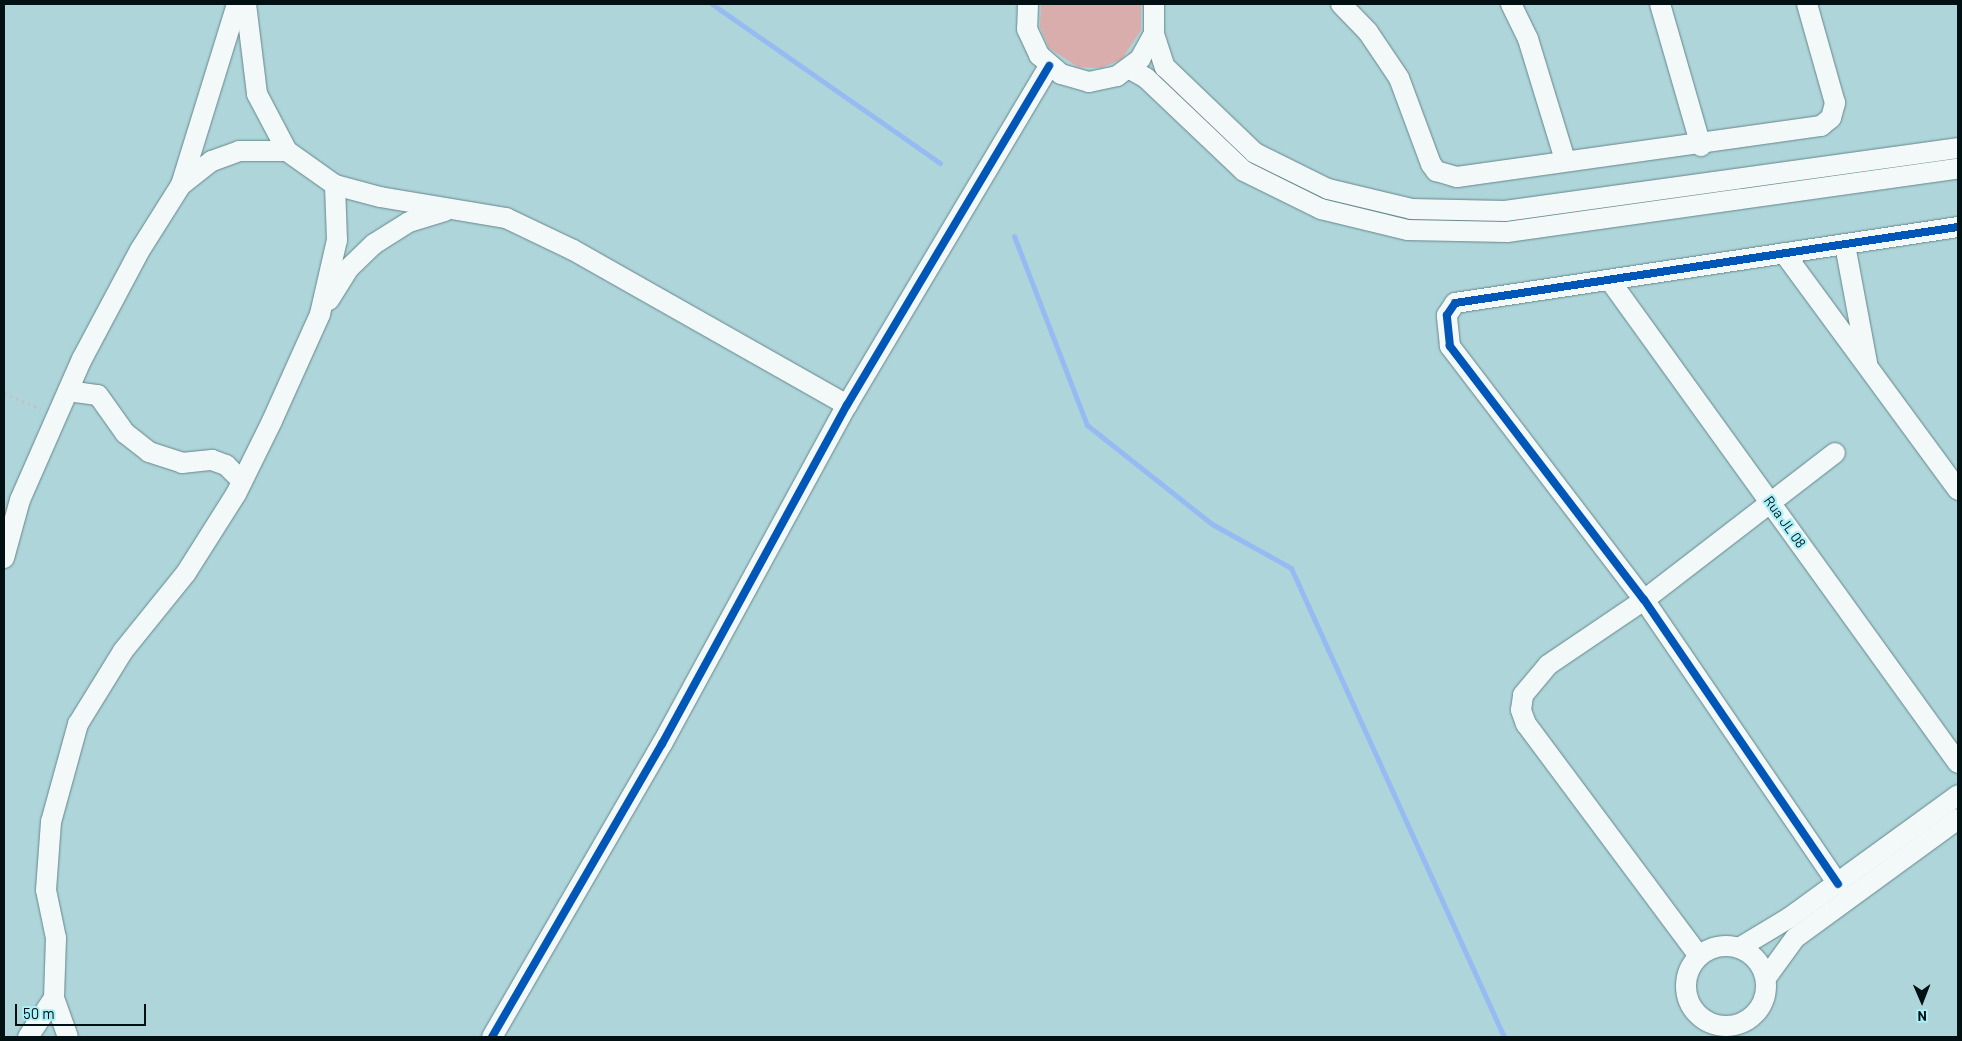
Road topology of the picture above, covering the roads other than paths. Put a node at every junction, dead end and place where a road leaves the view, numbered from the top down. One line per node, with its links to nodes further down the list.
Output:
1 (237, 4): 17 (street)
2 (246, 4): 14 (street)
3 (1028, 4): 10 (street)
4 (1154, 4): 9 (street)
5 (1341, 4): 15 (street)
6 (1511, 4): 15 (street)
7 (1660, 4): 12 (street)
8 (1807, 4): 12 (street)
9 (1154, 34): 11 (street); 13 (street)
10 (1049, 66): 11 (street); 27 (street)
11 (1130, 69): 16 (street)
12 (1701, 146): 15 (street)
13 (1958, 148)
14 (287, 151): 17 (street); 18 (street)
15 (1565, 160)
16 (1958, 169)
17 (181, 185): 26 (street)
18 (335, 185): 19 (street); 24 (street)
19 (446, 210): 24 (street); 27 (street)
20 (1958, 227): 21 (street)
21 (1845, 245): 22 (street); 25 (street)
22 (1784, 253): 23 (street); 25 (street)
23 (1611, 282): 31 (street, Rua JL 08); 33 (street)
24 (320, 314): 29 (street)
25 (1868, 368): 30 (street)
26 (68, 391): 29 (street); 32 (street)
27 (847, 405): 44 (street)
28 (1835, 453): 31 (street)
29 (242, 481): 41 (street)
30 (1958, 490)
31 (1770, 501): 33 (street); 34 (street, Rua JL 08)
32 (4, 558)
33 (1644, 600): 37 (street); 39 (street)
34 (1958, 763)
35 (1958, 795): 37 (street)
36 (1958, 819): 40 (street)
37 (1838, 884): 38 (street)
38 (1739, 948): 39 (street); 40 (street)
39 (1699, 956): 40 (street)
40 (1766, 978)
41 (54, 998): 42 (street); 43 (street)
42 (28, 1037)
43 (68, 1037)
44 (492, 1037)

